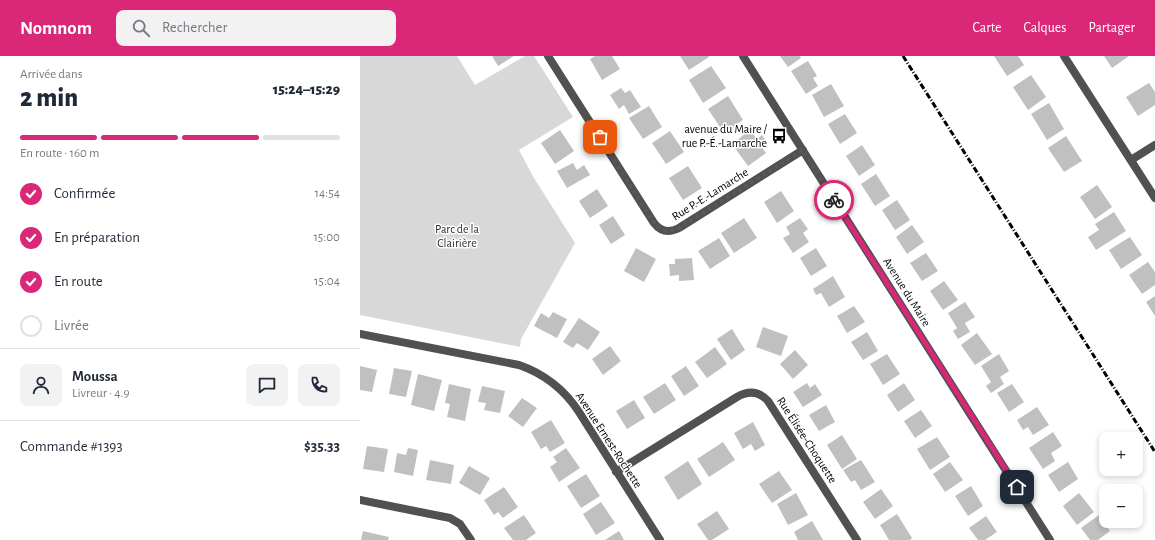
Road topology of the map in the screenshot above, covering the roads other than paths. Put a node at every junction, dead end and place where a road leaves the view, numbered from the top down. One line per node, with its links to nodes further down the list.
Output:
1 (548, 56): 5 (street, Rue P.-E.-Lamarche)
2 (743, 56): 5 (street, Avenue du Maire)
3 (1064, 56): 6 (street)
4 (1155, 144): 6 (street)
5 (803, 150): 14 (street, Avenue du Maire)
6 (1131, 160): 7 (street)
7 (1155, 198)
8 (360, 334): 9 (street, Avenue Ernest-Rochette)
9 (616, 472): 12 (street, Avenue Ernest-Rochette); 13 (street, Rue Élisée-Choquette)
10 (360, 500): 11 (street)
11 (471, 540)
12 (660, 540)
13 (856, 540)
14 (1050, 540)

